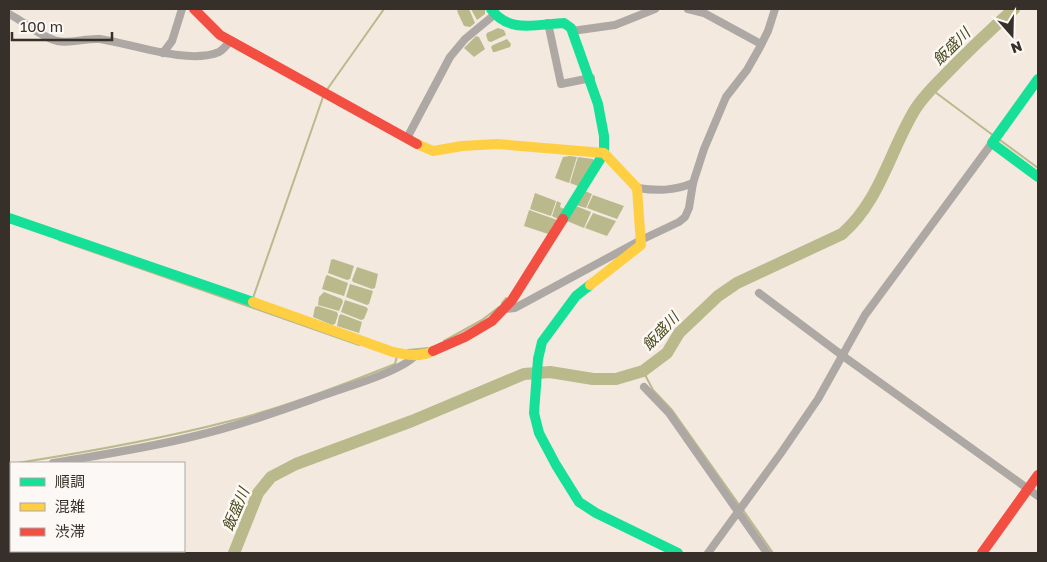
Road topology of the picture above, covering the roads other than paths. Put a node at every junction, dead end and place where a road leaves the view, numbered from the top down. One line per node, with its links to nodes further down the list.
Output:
1 (20, 9): 8 (street)
2 (182, 9): 13 (street)
3 (194, 9): 11 (street)
4 (655, 9): 10 (street)
5 (688, 9): 12 (street)
6 (775, 9): 12 (street)
7 (492, 12): 9 (street); 16 (street)
8 (10, 15): 13 (street)
9 (548, 23): 10 (street); 14 (street)
10 (572, 31): 14 (street)
11 (230, 41): 13 (street); 16 (street)
12 (761, 44): 20 (street)
13 (163, 53)
14 (591, 78): 18 (street)
15 (1038, 79): 17 (street)
16 (407, 138): 18 (street)
17 (992, 143): 19 (street); 27 (street)
18 (604, 153): 21 (street); 25 (street)
19 (1038, 177)
20 (693, 183): 21 (street); 23 (street)
21 (638, 188): 23 (street)
22 (9, 218): 26 (street)
23 (641, 240): 25 (street); 34 (street)
24 (759, 293): 27 (street)
25 (504, 308): 26 (street)
26 (415, 356): 29 (street)
27 (844, 356): 31 (street); 33 (street)
28 (644, 387): 33 (street)
29 (59, 462)
30 (1038, 475): 31 (street)
31 (1028, 489): 32 (street); 37 (street)
32 (1038, 496)
33 (739, 512): 35 (street); 36 (street)
34 (678, 553)
35 (708, 553)
36 (768, 553)
37 (982, 553)

